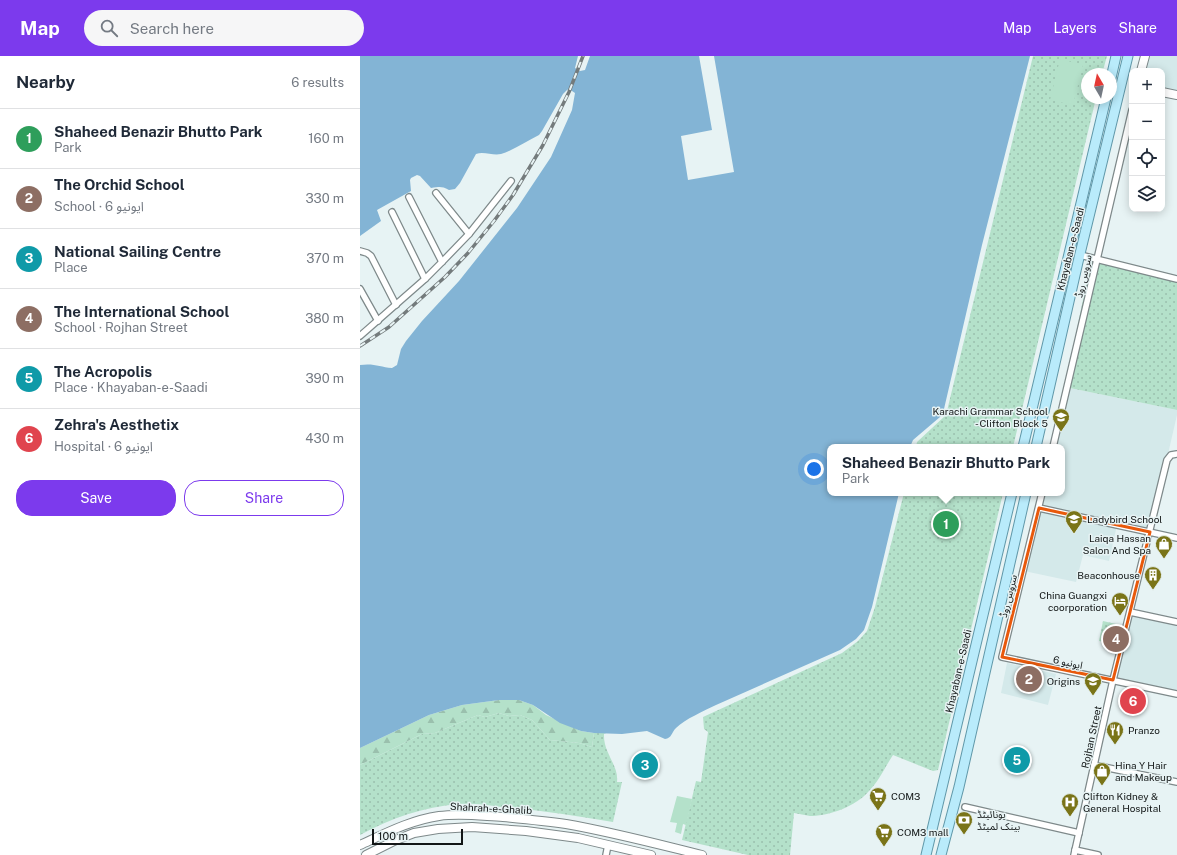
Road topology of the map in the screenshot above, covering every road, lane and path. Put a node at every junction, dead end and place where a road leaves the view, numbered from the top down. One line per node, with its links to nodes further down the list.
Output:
1 (1116, 56): 4 (main road)
2 (1128, 56): 16 (main road, Khayaban-e-Saadi)
3 (1145, 56): 5 (main road)
4 (1113, 68)
5 (1142, 68)
6 (1165, 93): 7 (main road)
7 (1177, 95)
8 (1105, 104): 25 (main road, Khayaban-e-Saadi)
9 (1129, 123): 17 (street, سروس روڈ)
10 (510, 181): 14 (street)
11 (436, 193): 14 (street)
12 (409, 197): 18 (street)
13 (392, 212): 19 (street)
14 (469, 234): 18 (street)
15 (360, 251): 22 (street)
16 (1080, 255): 17 (street); 26 (main road, Khayaban-e-Saadi)
17 (1097, 259): 20 (street); 27 (street, سروس روڈ)
18 (442, 262): 19 (street)
19 (425, 279): 22 (street)
20 (1177, 279)
21 (360, 289): 23 (street)
22 (396, 305): 23 (street)
23 (378, 322): 24 (street)
24 (360, 335)
25 (1024, 444)
26 (1037, 444)
27 (1054, 444)
28 (1177, 454): 33 (street, Rojhan Street)
29 (1011, 496): 55 (main road, Khayaban-e-Saadi)
30 (1025, 496): 56 (main road)
31 (1041, 496): 32 (street, سروس روڈ)
32 (1039, 508): 33 (street); 37 (street, سروس روڈ)
33 (1150, 532): 34 (street); 35 (street, Rojhan Street)
34 (1177, 538)
35 (1130, 612): 36 (street); 38 (street, Rojhan Street)
36 (1177, 622)
37 (1002, 657): 38 (street, ایونیو 6)
38 (1113, 680): 39 (street, ایونیو 6); 40 (street, Rojhan Street)
39 (1177, 694)
40 (1094, 765): 41 (street); 45 (street, Rojhan Street)
41 (1177, 782)
42 (965, 807): 45 (street)
43 (579, 827): 44 (main road, Shahrah-e-Ghalib); 46 (main road); 48 (main road, Shahrah-e-Ghalib)
44 (592, 829): 47 (main road); 54 (main road)
45 (1078, 833): 50 (street, Rojhan Street)
46 (576, 838): 47 (main road, Shahrah-e-Ghalib); 51 (main road, Shahrah-e-Ghalib)
47 (591, 841): 49 (main road, Shahrah-e-Ghalib)
48 (360, 845)
49 (608, 845): 52 (street); 53 (main road)
50 (1074, 852): 57 (street)
51 (366, 855)
52 (606, 855)
53 (651, 855)
54 (702, 855)
55 (926, 855)
56 (941, 855)
57 (1098, 855)

